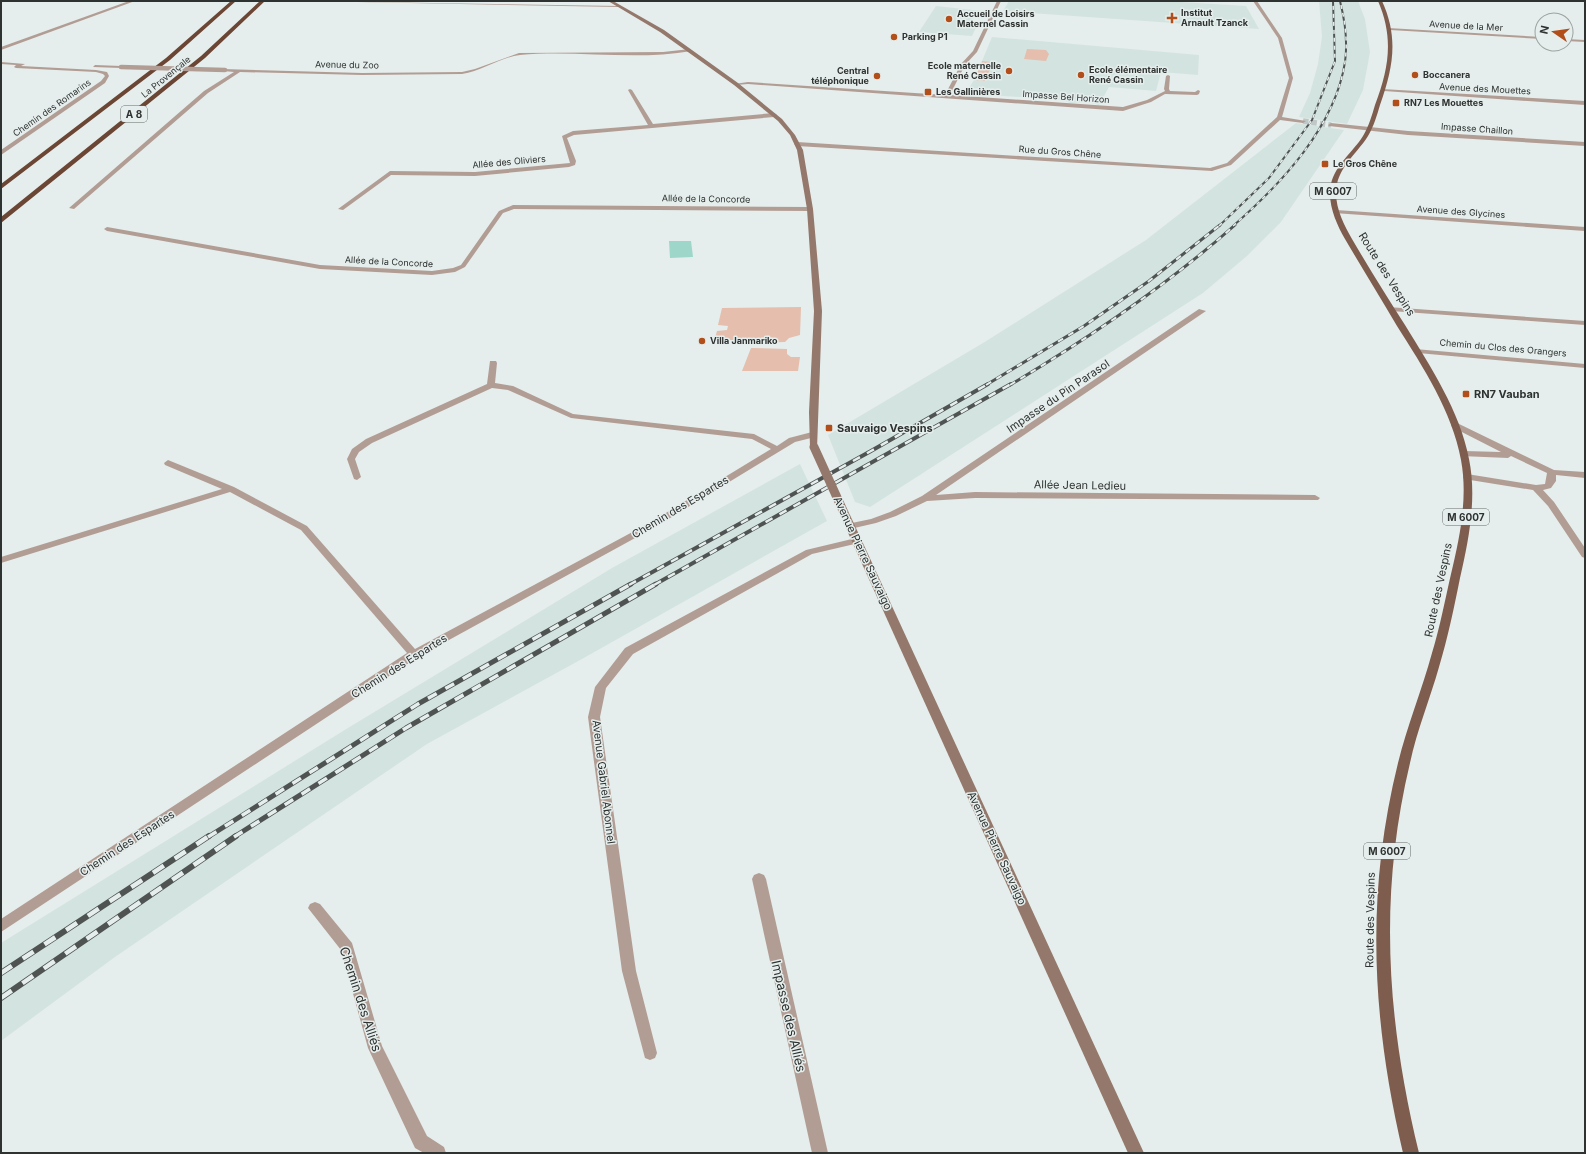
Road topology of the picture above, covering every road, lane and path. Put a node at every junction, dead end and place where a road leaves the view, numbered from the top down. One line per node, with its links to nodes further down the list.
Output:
1 (133, 1): 14 (street)
2 (234, 1): 36 (highway, La Provençale / A 8)
3 (263, 1): 41 (highway, La Provençale / A 8)
4 (309, 1): 9 (street)
5 (610, 1): 9 (main road, Avenue Pierre Sauvaigo)
6 (999, 1): 25 (street)
7 (1255, 1): 28 (street)
8 (1380, 1): 10 (main road, Route des Vespins / M 6007)
9 (618, 6): 15 (main road, Avenue Pierre Sauvaigo)
10 (1390, 29): 11 (street, Avenue de la Mer); 22 (main road, Route des Vespins / M 6007)
11 (1534, 38)
12 (1574, 40): 13 (street)
13 (1585, 41)
14 (1, 49)
15 (690, 50): 18 (street, Avenue du Zoo); 20 (main road, Avenue Pierre Sauvaigo)
16 (1, 63): 17 (street, Avenue du Zoo)
17 (21, 64): 18 (street, Avenue du Zoo, bridge); 35 (street, Chemin des Romarins)
18 (238, 71): 37 (street)
19 (1168, 76): 23 (street)
20 (736, 84): 25 (street, Impasse Bel Horizon); 27 (main road, Avenue Pierre Sauvaigo)
21 (630, 90): 30 (street)
22 (1384, 90): 26 (street, Avenue des Mouettes); 32 (main road, Route des Vespins / M 6007)
23 (1168, 91): 24 (street); 25 (street, Impasse Bel Horizon)
24 (1198, 91)
25 (947, 96)
26 (1585, 103)
27 (774, 115): 30 (street, Allée des Oliviers); 33 (main road, Avenue Pierre Sauvaigo)
28 (1279, 118): 29 (street); 33 (street, Rue du Gros Chêne)
29 (1303, 120)
30 (651, 125): 38 (street, Allée des Oliviers)
31 (1331, 125): 32 (street, Impasse Chaillon)
32 (1368, 130): 34 (street, Impasse Chaillon); 40 (main road, Route des Vespins / M 6007)
33 (797, 144): 39 (main road, Avenue Pierre Sauvaigo)
34 (1585, 144)
35 (1, 153)
36 (1, 186)
37 (72, 208)
38 (341, 209)
39 (810, 209): 42 (street, Allée de la Concorde); 52 (main road, Avenue Pierre Sauvaigo)
40 (1336, 212): 43 (street, Avenue des Glycines); 44 (main road, Route des Vespins / M 6007)
41 (1, 221)
42 (107, 228)
43 (1585, 229)
44 (1391, 309): 46 (street); 47 (main road, Route des Vespins / M 6007)
45 (1202, 312): 63 (street, Impasse du Pin Parasol)
46 (1585, 324)
47 (1418, 351): 49 (street, Chemin du Clos des Orangers); 51 (main road, Route des Vespins / M 6007)
48 (494, 363): 50 (street)
49 (1585, 366)
50 (491, 385): 53 (street); 59 (street)
51 (1455, 425): 54 (main road, Route des Vespins / M 6007); 55 (street)
52 (812, 435): 53 (street, Chemin des Espartes); 65 (main road, Avenue Pierre Sauvaigo, bridge)
53 (777, 449): 69 (street, Chemin des Espartes)
54 (1464, 454): 55 (street); 60 (main road, Route des Vespins / M 6007)
55 (1514, 455): 57 (street)
56 (168, 463): 62 (street)
57 (1552, 472): 58 (street); 61 (street)
58 (1585, 475)
59 (357, 477)
60 (1467, 477): 61 (street); 77 (main road, Route des Vespins / M 6007)
61 (1536, 488): 67 (street)
62 (231, 489): 68 (street); 69 (street)
63 (925, 498): 64 (street, Allée Jean Ledieu); 65 (street, Allée Jean Ledieu)
64 (1315, 498)
65 (848, 520): 66 (main road, Avenue Pierre Sauvaigo)
66 (856, 541): 73 (street, Avenue Gabriel Abonnel); 76 (main road, Avenue Pierre Sauvaigo)
67 (1585, 555)
68 (1, 560)
69 (414, 654): 72 (street, Chemin des Espartes)
70 (758, 879): 75 (street, Impasse des Alliés)
71 (315, 908): 74 (street, Chemin des Alliés)
72 (1, 926)
73 (650, 1053)
74 (438, 1153)
75 (820, 1153)
76 (1136, 1153)
77 (1411, 1153)

